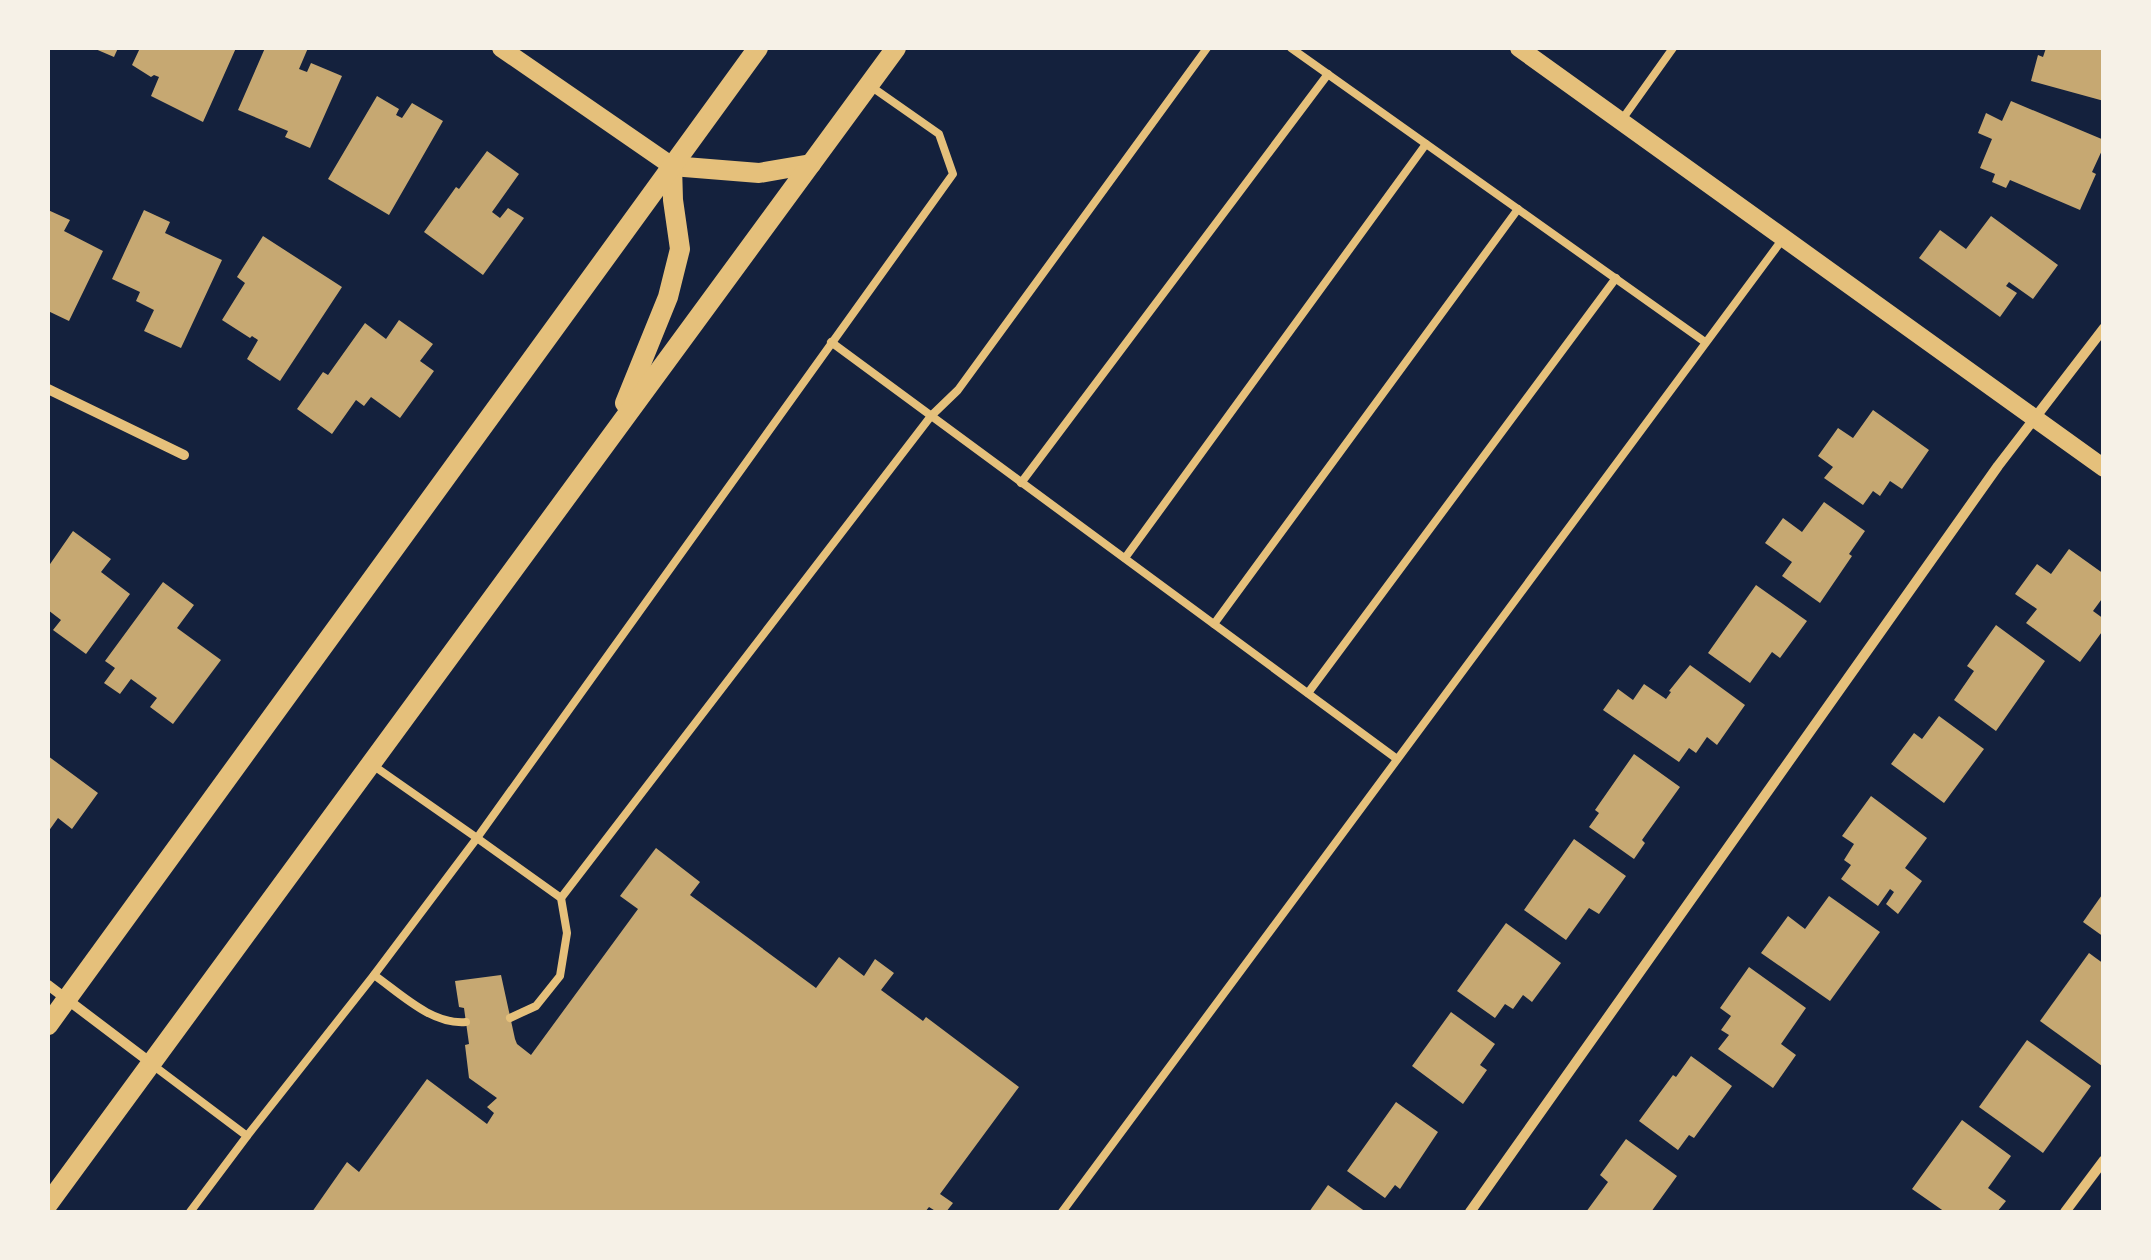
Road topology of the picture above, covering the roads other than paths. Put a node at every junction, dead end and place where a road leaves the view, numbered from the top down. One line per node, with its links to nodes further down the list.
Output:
1 (501, 48): 13 (street)
2 (758, 48): 13 (main road)
3 (896, 48): 9 (main road)
4 (1207, 48): 21 (lane)
5 (1291, 48): 8 (lane)
6 (1519, 48): 10 (street)
7 (1673, 48): 10 (lane)
8 (1328, 74): 11 (lane); 26 (lane)
9 (869, 86): 12 (main road); 18 (lane)
10 (1622, 121): 15 (street)
11 (1426, 144): 14 (lane); 27 (lane)
12 (811, 164): 13 (main road); 23 (main road)
13 (672, 166): 23 (main road); 36 (main road)
14 (1518, 209): 16 (lane); 28 (lane)
15 (1783, 238): 19 (lane); 22 (street)
16 (1616, 278): 19 (lane); 29 (lane)
17 (2104, 328): 22 (street)
18 (831, 342): 21 (lane); 32 (lane)
19 (1705, 342): 30 (lane)
20 (48, 389): 24 (street)
21 (931, 416): 26 (lane); 33 (lane)
22 (2034, 419): 25 (street); 46 (street)
23 (612, 435): 31 (main road)
24 (184, 454)
25 (2104, 468)
26 (1021, 483): 27 (lane)
27 (1125, 558): 28 (lane)
28 (1214, 624): 29 (lane)
29 (1308, 693): 30 (lane)
30 (1398, 758): 45 (lane)
31 (371, 763): 32 (lane); 40 (main road)
32 (477, 838): 33 (lane); 34 (lane)
33 (561, 898): 37 (lane)
34 (374, 974): 38 (lane); 41 (lane)
35 (48, 984): 36 (street)
36 (67, 999): 39 (main road); 40 (street)
37 (510, 1018)
38 (466, 1022)
39 (48, 1026)
40 (151, 1063): 41 (lane); 43 (main road)
41 (247, 1136): 44 (lane)
42 (2104, 1160): 47 (street)
43 (48, 1204)
44 (190, 1212)
45 (1062, 1212)
46 (1470, 1212)
47 (2065, 1212)

